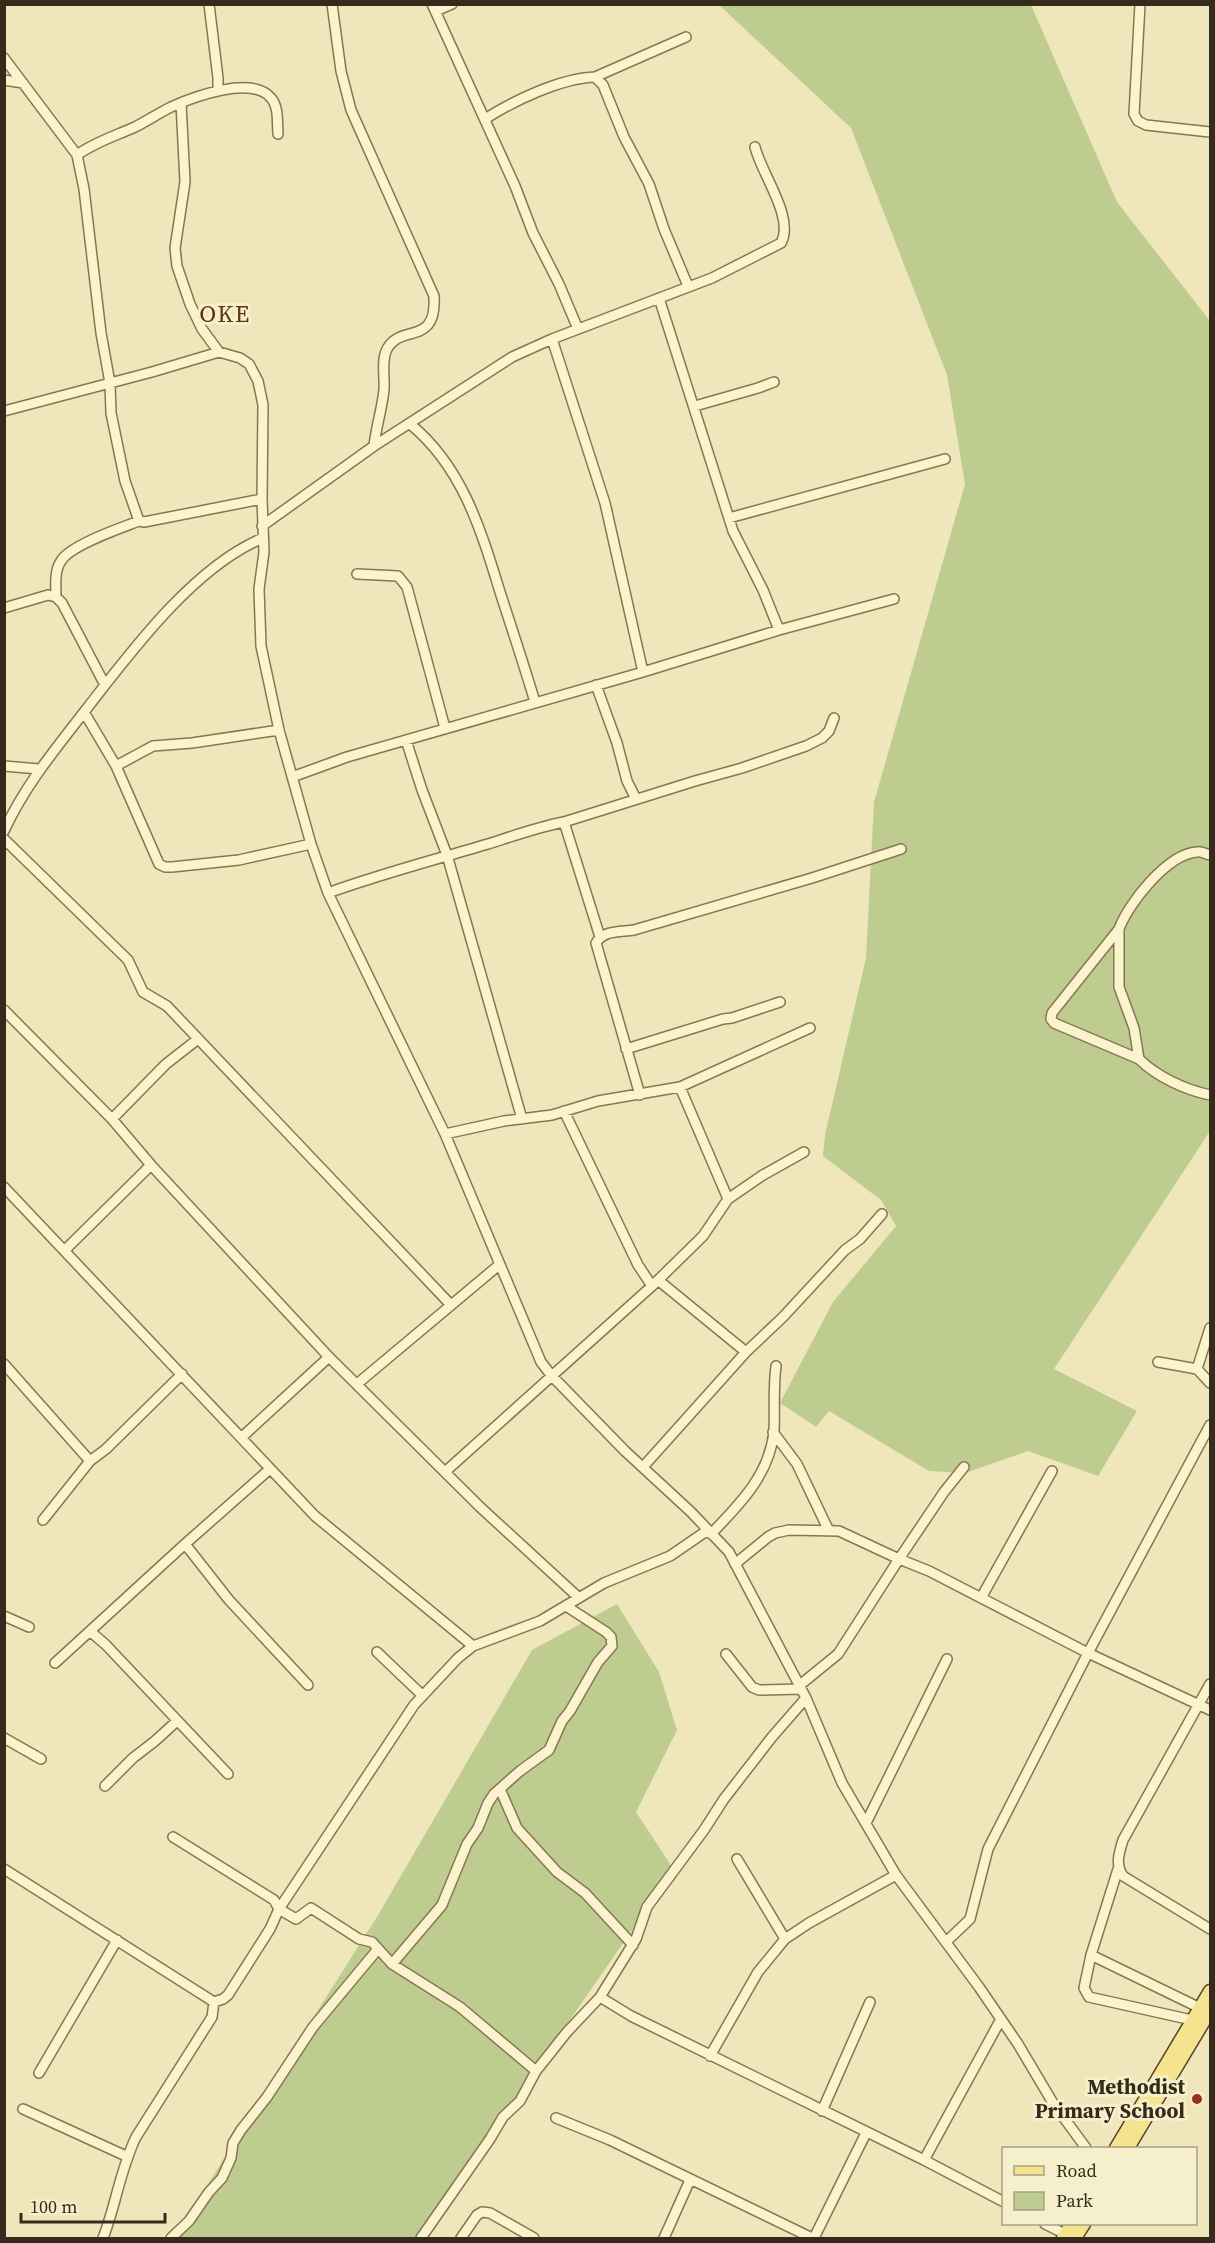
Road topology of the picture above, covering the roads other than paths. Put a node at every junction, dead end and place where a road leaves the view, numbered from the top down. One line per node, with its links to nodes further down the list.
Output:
1 (209, 4): 11 (street)
2 (332, 4): 28 (street)
3 (452, 4): 5 (street)
4 (1140, 4): 14 (street)
5 (434, 8): 13 (street)
6 (686, 37): 8 (street)
7 (4, 58): 10 (street)
8 (594, 77): 13 (street); 18 (street)
9 (4, 80): 10 (street)
10 (23, 83): 17 (street)
11 (218, 91): 12 (street); 15 (street)
12 (181, 103): 17 (street); 22 (street)
13 (484, 119): 20 (street)
14 (1210, 132)
15 (278, 134)
16 (755, 147): 18 (street)
17 (77, 155): 24 (street)
18 (688, 286): 19 (street)
19 (659, 298): 20 (street); 25 (street)
20 (578, 329): 21 (street)
21 (552, 339): 27 (street); 40 (street)
22 (219, 352): 24 (street); 30 (street)
23 (774, 382): 25 (street)
24 (110, 383): 26 (street); 32 (street)
25 (695, 406): 31 (street)
26 (4, 411)
27 (410, 424): 28 (street); 43 (street)
28 (374, 446): 33 (street)
29 (945, 459): 31 (street)
30 (262, 499): 32 (street); 33 (street)
31 (729, 518): 39 (street)
32 (139, 520): 36 (street)
33 (262, 526): 34 (street)
34 (263, 538): 41 (street); 47 (street)
35 (357, 574): 46 (street)
36 (56, 597): 38 (street); 41 (street)
37 (894, 599): 39 (street)
38 (4, 608)
39 (779, 630): 40 (street)
40 (643, 672): 42 (street)
41 (105, 685): 44 (street)
42 (596, 685): 43 (street); 53 (street)
43 (535, 702): 46 (street)
44 (84, 712): 50 (street); 51 (street)
45 (834, 718): 53 (street)
46 (445, 728): 48 (street)
47 (279, 730): 50 (street); 52 (street)
48 (406, 740): 52 (street); 59 (street)
49 (4, 766): 51 (street)
50 (116, 766): 57 (street)
51 (39, 769): 55 (street)
52 (292, 777): 57 (street)
53 (636, 799): 54 (street)
54 (564, 822): 59 (street); 63 (street)
55 (4, 831)
56 (4, 839): 67 (street)
57 (311, 844): 61 (street)
58 (901, 849): 63 (street)
59 (447, 855): 61 (street); 75 (street)
60 (1210, 855): 62 (street)
61 (328, 893): 76 (street)
62 (1119, 929): 69 (street); 69 (street)
63 (600, 937): 68 (street)
64 (780, 1002): 68 (street)
65 (4, 1010): 74 (street)
66 (810, 1028): 70 (street)
67 (198, 1039): 74 (street); 85 (street)
68 (626, 1049): 71 (street)
69 (1139, 1059): 72 (street)
70 (680, 1087): 71 (street); 80 (street)
71 (640, 1095): 73 (street)
72 (1210, 1095)
73 (564, 1111): 75 (street); 84 (street)
74 (112, 1119): 78 (street)
75 (522, 1119): 76 (street)
76 (445, 1134): 83 (street)
77 (804, 1152): 80 (street)
78 (151, 1165): 82 (street); 88 (street)
79 (4, 1187): 82 (street)
80 (728, 1198): 84 (street)
81 (882, 1214): 87 (street)
82 (65, 1250): 93 (street)
83 (499, 1265): 85 (street); 94 (street)
84 (655, 1283): 87 (street); 94 (street)
85 (452, 1305): 96 (street)
86 (1210, 1328): 92 (street)
87 (746, 1352): 101 (street)
88 (329, 1357): 96 (street); 99 (street)
89 (1158, 1362): 92 (street)
90 (4, 1364): 100 (street)
91 (776, 1366): 98 (street)
92 (1197, 1369): 95 (street)
93 (182, 1374): 99 (street); 100 (street)
94 (551, 1375): 101 (street); 104 (street)
95 (1210, 1383)
96 (357, 1384): 104 (street)
97 (1210, 1425): 120 (street)
98 (774, 1432): 107 (street); 108 (street)
99 (242, 1437): 103 (street)
100 (90, 1461): 106 (street)
101 (642, 1467): 108 (street)
102 (964, 1467): 110 (street)
103 (270, 1469): 109 (street); 118 (street)
104 (446, 1471): 112 (street)
105 (1052, 1471): 113 (street)
106 (43, 1520)
107 (828, 1529): 110 (street); 111 (street)
108 (710, 1532): 111 (street); 112 (street)
109 (185, 1544): 117 (street); 125 (street)
110 (899, 1559): 113 (street); 126 (street)
111 (735, 1564): 126 (street)
112 (578, 1597): 114 (street)
113 (981, 1598): 120 (street)
114 (566, 1606): 118 (street); 135 (street)
115 (4, 1616): 116 (street)
116 (29, 1627)
117 (91, 1632): 123 (street); 130 (street)
118 (473, 1646): 127 (street)
119 (377, 1652): 127 (street)
120 (1088, 1653): 128 (street); 146 (street)
121 (726, 1654): 126 (street)
122 (947, 1659): 136 (street)
123 (55, 1663)
124 (1210, 1684): 128 (street)
125 (308, 1685)
126 (802, 1691): 136 (street); 147 (street)
127 (422, 1695): 142 (street)
128 (1199, 1704): 129 (street); 140 (street)
129 (1210, 1710)
130 (177, 1721): 133 (street); 134 (street)
131 (4, 1738): 132 (street)
132 (41, 1760)
133 (228, 1774)
134 (105, 1786)
135 (500, 1789): 147 (street); 150 (street)
136 (866, 1823): 141 (street)
137 (173, 1837): 142 (street)
138 (737, 1859): 144 (street)
139 (4, 1869): 145 (street)
140 (1118, 1869): 143 (street); 149 (street)
141 (896, 1875): 144 (street); 146 (street)
142 (279, 1909): 148 (street); 153 (street)
143 (1210, 1929)
144 (785, 1939): 158 (street)
145 (117, 1940): 153 (street); 160 (street)
146 (946, 1942): 156 (street)
147 (633, 1945): 152 (street)
148 (378, 1949): 150 (street); 176 (street)
149 (1091, 1954): 155 (street); 157 (street)
150 (392, 1964): 159 (street)
151 (1210, 1991): 155 (main road)
152 (600, 1997): 158 (street); 159 (street)
153 (214, 2002): 168 (street)
154 (870, 2002): 162 (street)
155 (1205, 2010): 157 (main road); 167 (main road)
156 (1001, 2019): 165 (street); 169 (street)
157 (1192, 2020): 166 (main road)
158 (710, 2056): 162 (street)
159 (536, 2071): 177 (street)
160 (39, 2073)
161 (23, 2109): 168 (street)
162 (822, 2111): 164 (street)
163 (556, 2118): 170 (street)
164 (866, 2133): 169 (street); 181 (street)
165 (1085, 2147)
166 (1117, 2147)
167 (1129, 2147)
168 (126, 2156): 175 (street)
169 (924, 2160): 171 (street)
170 (690, 2180): 180 (street); 181 (street)
171 (1002, 2201)
172 (1049, 2225): 174 (street)
173 (1081, 2225): 174 (main road)
174 (1068, 2234)
175 (103, 2238)
176 (171, 2238)
177 (421, 2238)
178 (461, 2238): 179 (street)
179 (534, 2238)
180 (664, 2238)
181 (813, 2238)

